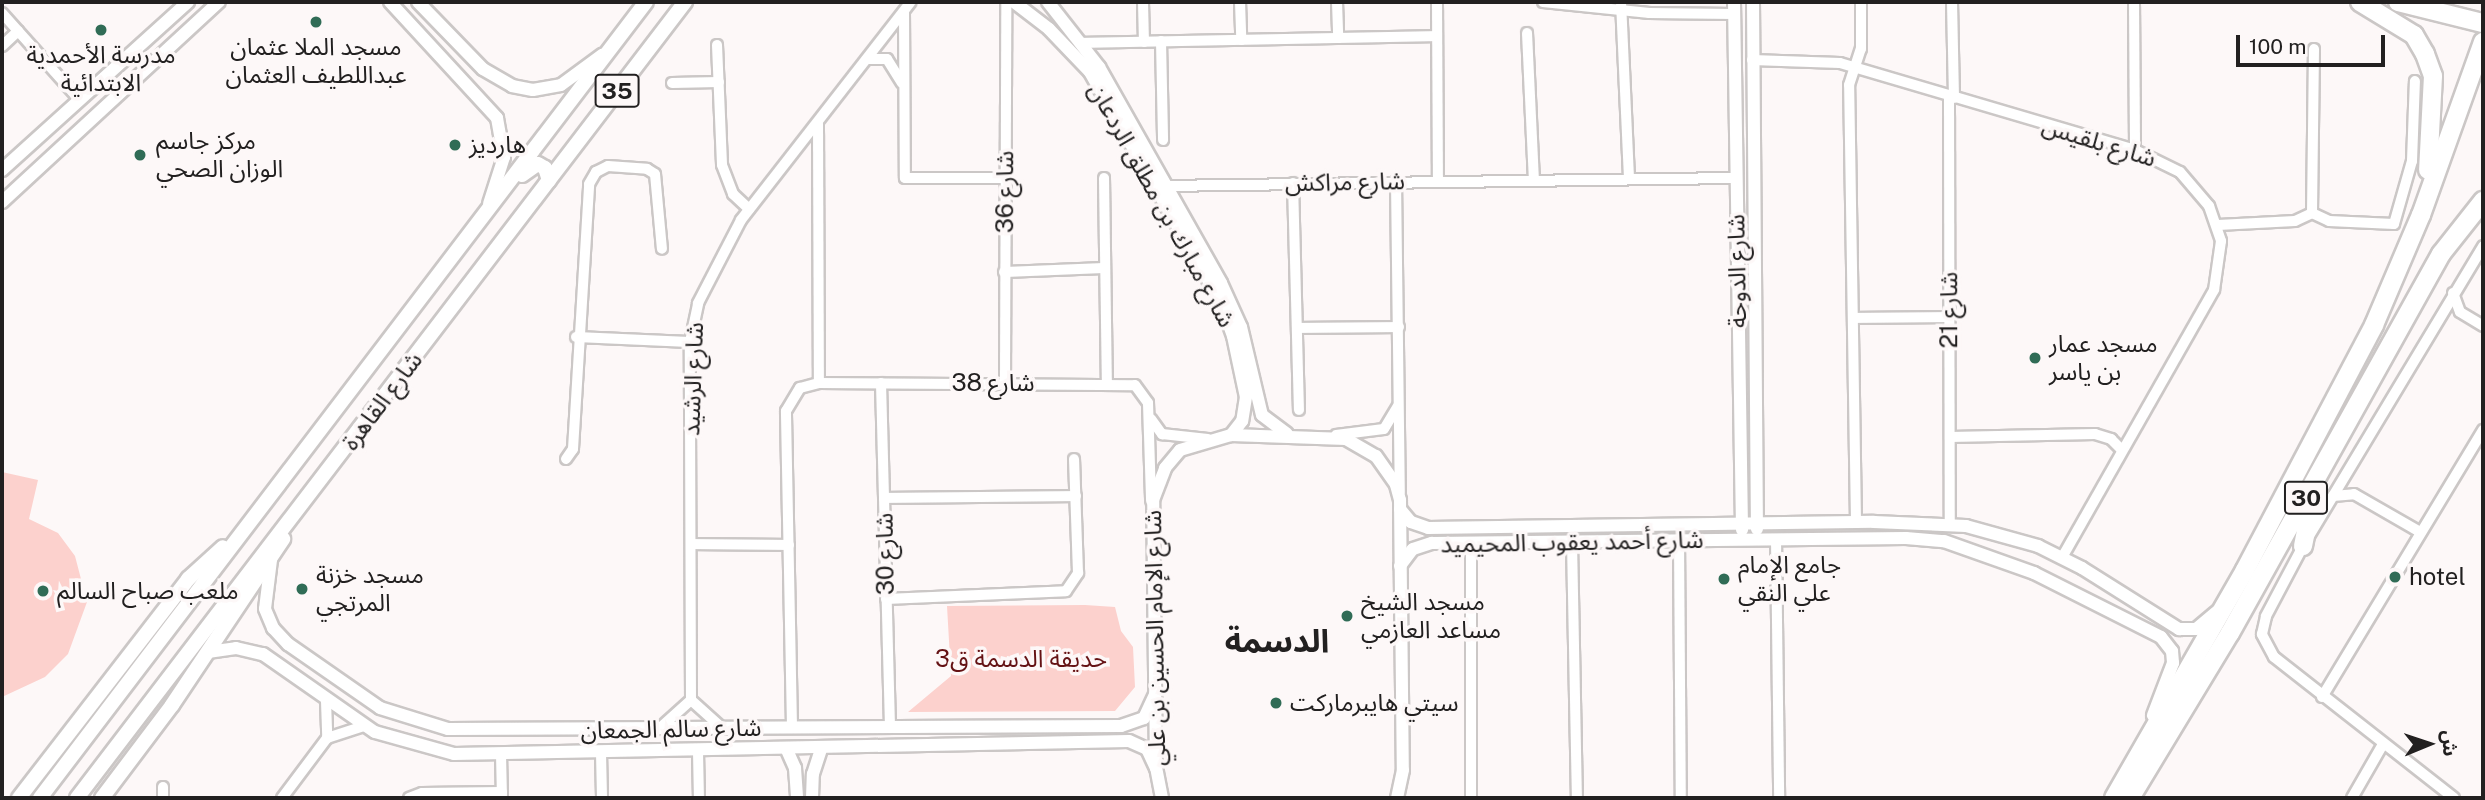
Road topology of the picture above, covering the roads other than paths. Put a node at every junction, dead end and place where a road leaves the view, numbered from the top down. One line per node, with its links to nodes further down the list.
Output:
1 (188, 2): 54 (street)
2 (219, 2): 71 (street)
3 (390, 2): 29 (street)
4 (418, 2): 26 (street)
5 (646, 2): 43 (main road, شارع القاهرة / 35)
6 (685, 2): 64 (main road, شارع القاهرة / 35)
7 (911, 2): 24 (street, شارع الرشيد)
8 (1006, 2): 59 (street, شارع 36)
9 (1014, 2): 30 (street, شارع مبارك بن مطلق الردعان)
10 (1048, 2): 27 (street, شارع مبارك بن مطلق الردعان)
11 (1143, 2): 38 (street)
12 (1240, 2): 35 (street)
13 (1337, 2): 34 (street)
14 (1437, 2): 33 (street)
15 (1543, 2): 22 (street)
16 (1753, 2): 45 (street, شارع الدوحة)
17 (1861, 2): 46 (street)
18 (1952, 2): 53 (street, شارع 21)
19 (2134, 2): 57 (street)
20 (2360, 2): 74 (highway)
21 (2398, 2): 28 (highway)
22 (1621, 7): 23 (street); 62 (street)
23 (1734, 8): 51 (street, شارع الدوحة)
24 (904, 11): 44 (street, شارع الرشيد); 50 (street)
25 (2, 13): 31 (street)
26 (429, 13): 29 (street); 43 (street)
27 (1062, 16): 30 (street); 39 (street, شارع مبارك بن مطلق الردعان)
28 (2483, 23)
29 (414, 27): 75 (street)
30 (1049, 29): 69 (street, شارع مبارك بن مطلق الردعان)
31 (18, 31): 41 (street); 54 (street)
32 (1527, 33): 65 (street)
33 (1436, 36): 34 (street); 67 (street)
34 (1338, 38): 35 (street)
35 (1241, 40): 36 (street)
36 (1161, 41): 38 (street); 56 (street)
37 (2483, 41): 74 (highway, 30)
38 (1144, 42): 39 (street)
39 (1082, 43): 69 (street, شارع مبارك بن مطلق الردعان)
40 (717, 45): 48 (street)
41 (2, 46)
42 (2314, 49): 73 (street)
43 (608, 51): 63 (main road, شارع القاهرة / 35)
44 (867, 59): 50 (street); 55 (street, شارع الرشيد)
45 (1752, 60): 46 (street, شارع بلقيس); 52 (street, شارع الدوحة)
46 (1854, 66): 53 (street, شارع بلقيس); 85 (street)
47 (2415, 81): 73 (street)
48 (719, 82): 49 (street); 72 (street)
49 (672, 83)
50 (904, 87): 59 (street)
51 (1734, 91): 52 (street); 61 (street, شارع الدوحة)
52 (1751, 91): 119 (street, شارع الدوحة)
53 (1951, 97): 57 (street, شارع بلقيس); 83 (street, شارع 21)
54 (79, 99): 58 (street)
55 (818, 123): 72 (street, شارع الرشيد); 91 (street)
56 (1163, 140)
57 (2135, 150): 76 (street, شارع بلقيس)
58 (2, 170)
59 (1004, 178): 80 (street, شارع 36)
60 (1104, 178): 79 (street)
61 (1735, 178): 62 (street, شارع مراكش); 118 (street, شارع الدوحة)
62 (1629, 179): 65 (street, شارع مراكش)
63 (512, 180): 64 (main road); 75 (main road, شارع القاهرة)
64 (549, 180): 116 (main road, شارع القاهرة)
65 (1534, 180): 67 (street, شارع مراكش)
66 (1396, 181): 67 (street, شارع مراكش); 68 (street, شارع مراكش); 87 (street)
67 (1438, 181)
68 (1293, 183): 69 (street, شارع مراكش); 88 (street)
69 (1161, 186): 99 (street, شارع مبارك بن مطلق الردعان); 100 (street, شارع مبارك بن مطلق الردعان)
70 (2483, 201): 109 (highway, 30)
71 (2, 202)
72 (749, 209): 90 (street, شارع الرشيد)
73 (2312, 213): 76 (street)
74 (2421, 215): 137 (highway, 30)
75 (484, 216): 127 (main road, شارع القاهرة)
76 (2218, 225): 105 (street, شارع بلقيس)
77 (2483, 246): 81 (street)
78 (663, 249): 89 (street)
79 (1105, 268): 80 (street); 94 (street)
80 (1004, 272): 93 (street, شارع 36)
81 (2453, 292): 82 (street); 84 (street)
82 (2462, 314): 84 (street); 86 (street)
83 (1950, 317): 85 (street); 102 (street, شارع 21)
84 (2439, 317): 108 (street)
85 (1853, 318): 117 (street)
86 (2483, 326)
87 (1399, 327): 88 (street); 95 (street)
88 (1297, 328): 96 (street)
89 (576, 337): 90 (street); 106 (street)
90 (690, 342): 130 (street, شارع الرشيد)
91 (819, 383): 92 (street, شارع 38); 131 (street)
92 (881, 383): 93 (street, شارع 38); 113 (street, شارع 30)
93 (1005, 383): 94 (street, شارع 38)
94 (1107, 383): 97 (street, شارع 38)
95 (1400, 392): 101 (street); 114 (street)
96 (1299, 410)
97 (1148, 412): 103 (street, شارع 38); 115 (street)
98 (2483, 430): 104 (street)
99 (1231, 435): 100 (street, شارع الإمام الحسين بن علي); 103 (street, شارع الإمام الحسين بن علي)
100 (1290, 436): 101 (street, شارع الإمام الحسين بن علي)
101 (1326, 436): 114 (street, شارع الإمام الحسين بن علي)
102 (1950, 437): 105 (street); 120 (street, شارع 21)
103 (1208, 439): 115 (street, شارع الإمام الحسين بن علي)
104 (2480, 445): 121 (street)
105 (2120, 449): 133 (street, شارع بلقيس)
106 (566, 459)
107 (1074, 459): 111 (street)
108 (2347, 472): 110 (street); 112 (street)
109 (2319, 475): 132 (highway); 170 (highway, 30)
110 (2354, 494): 112 (street); 121 (street)
111 (1076, 496): 113 (street); 139 (street)
112 (2333, 496): 132 (street)
113 (884, 498): 139 (street, شارع 30)
114 (1400, 504): 118 (street, شارع أحمد يعقوب المحيميد); 136 (street, شارع الإمام الحسين بن علي)
115 (1152, 510): 144 (street, شارع الإمام الحسين بن علي)
116 (295, 515): 134 (main road); 175 (main road, شارع القاهرة)
117 (1856, 522): 119 (street, شارع أحمد يعقوب المحيميد); 120 (street, شارع أحمد يعقوب المحيميد)
118 (1742, 523): 119 (street, شارع أحمد يعقوب المحيميد); 125 (street, شارع الدوحة)
119 (1757, 523): 126 (street, شارع الدوحة)
120 (1950, 524): 122 (street, شارع أحمد يعقوب المحيميد)
121 (2420, 532): 145 (street)
122 (2011, 535): 133 (street, شارع أحمد يعقوب المحيميد); 135 (street)
123 (1776, 539): 126 (street, شارع أحمد يعقوب المحيميد); 135 (street, شارع أحمد يعقوب المحيميد); 188 (street)
124 (1679, 540): 125 (street, شارع أحمد يعقوب المحيميد); 129 (street, شارع أحمد يعقوب المحيميد); 187 (street)
125 (1742, 540): 126 (street, شارع أحمد يعقوب المحيميد)
126 (1758, 540)
127 (234, 541): 173 (main road); 174 (main road, شارع القاهرة)
128 (1471, 542): 129 (street, شارع أحمد يعقوب المحيميد); 136 (street, شارع أحمد يعقوب المحيميد); 185 (street)
129 (1572, 542): 186 (street)
130 (691, 544): 131 (street); 146 (street, شارع الرشيد)
131 (789, 545): 154 (street)
132 (2303, 546): 145 (street)
133 (2062, 558): 138 (street, شارع أحمد يعقوب المحيميد)
134 (271, 559): 141 (main road); 142 (street, شارع سالم الجمعان)
135 (2002, 559): 140 (street, شارع أحمد يعقوب المحيميد)
136 (1400, 566): 171 (street, شارع الإمام الحسين بن علي)
137 (2245, 570): 138 (street, شارع أحمد يعقوب المحيميد); 170 (highway, 30)
138 (2109, 584): 140 (street)
139 (886, 599): 149 (street, شارع 30)
140 (2097, 603): 170 (street, شارع أحمد يعقوب المحيميد)
141 (208, 652): 143 (street, شارع سالم الجمعان); 176 (main road)
142 (303, 656): 143 (street); 148 (street, شارع سالم الجمعان)
143 (291, 675): 147 (street, شارع سالم الجمعان)
144 (1155, 694): 150 (street, شارع سالم الجمعان); 168 (street, شارع الإمام الحسين بن علي)
145 (2322, 697): 159 (street)
146 (691, 700): 152 (street); 153 (street)
147 (326, 701): 151 (street, شارع سالم الجمعان); 157 (street)
148 (420, 723): 155 (street, شارع سالم الجمعان); 158 (street)
149 (890, 725): 150 (street, شارع سالم الجمعان); 154 (street, شارع سالم الجمعان)
150 (936, 725): 160 (street)
151 (363, 726): 157 (street); 158 (street, شارع سالم الجمعان)
152 (661, 727): 153 (street, شارع سالم الجمعان); 156 (street, شارع سالم الجمعان)
153 (722, 727): 154 (street, شارع سالم الجمعان)
154 (792, 727)
155 (448, 729): 156 (street, شارع سالم الجمعان); 163 (street)
156 (621, 729): 164 (street)
157 (327, 738): 178 (street)
158 (411, 744): 163 (street, شارع سالم الجمعان)
159 (2383, 744): 190 (street); 191 (street)
160 (935, 746): 162 (street, شارع سالم الجمعان); 168 (street, شارع سالم الجمعان)
161 (787, 750): 162 (street, شارع سالم الجمعان); 165 (street, شارع سالم الجمعان); 182 (street)
162 (821, 750): 183 (street)
163 (439, 752): 167 (street, شارع سالم الجمعان)
164 (622, 752): 165 (street, شارع سالم الجمعان); 166 (street, شارع سالم الجمعان)
165 (698, 752): 181 (street)
166 (601, 753): 167 (street, شارع سالم الجمعان); 180 (street)
167 (501, 754): 172 (street)
168 (1156, 768): 184 (street, شارع الإمام الحسين بن علي)
169 (163, 787): 177 (street)
170 (2127, 790): 189 (highway, 30)
171 (1402, 794)
172 (502, 795): 179 (street)
173 (19, 798)
174 (40, 798)
175 (77, 798)
176 (102, 798)
177 (163, 798)
178 (282, 798)
179 (409, 798)
180 (602, 798)
181 (699, 798)
182 (797, 798)
183 (812, 798)
184 (1161, 798)
185 (1471, 798)
186 (1577, 798)
187 (1681, 798)
188 (1779, 798)
189 (2113, 798)
190 (2352, 798)
191 (2454, 798)

